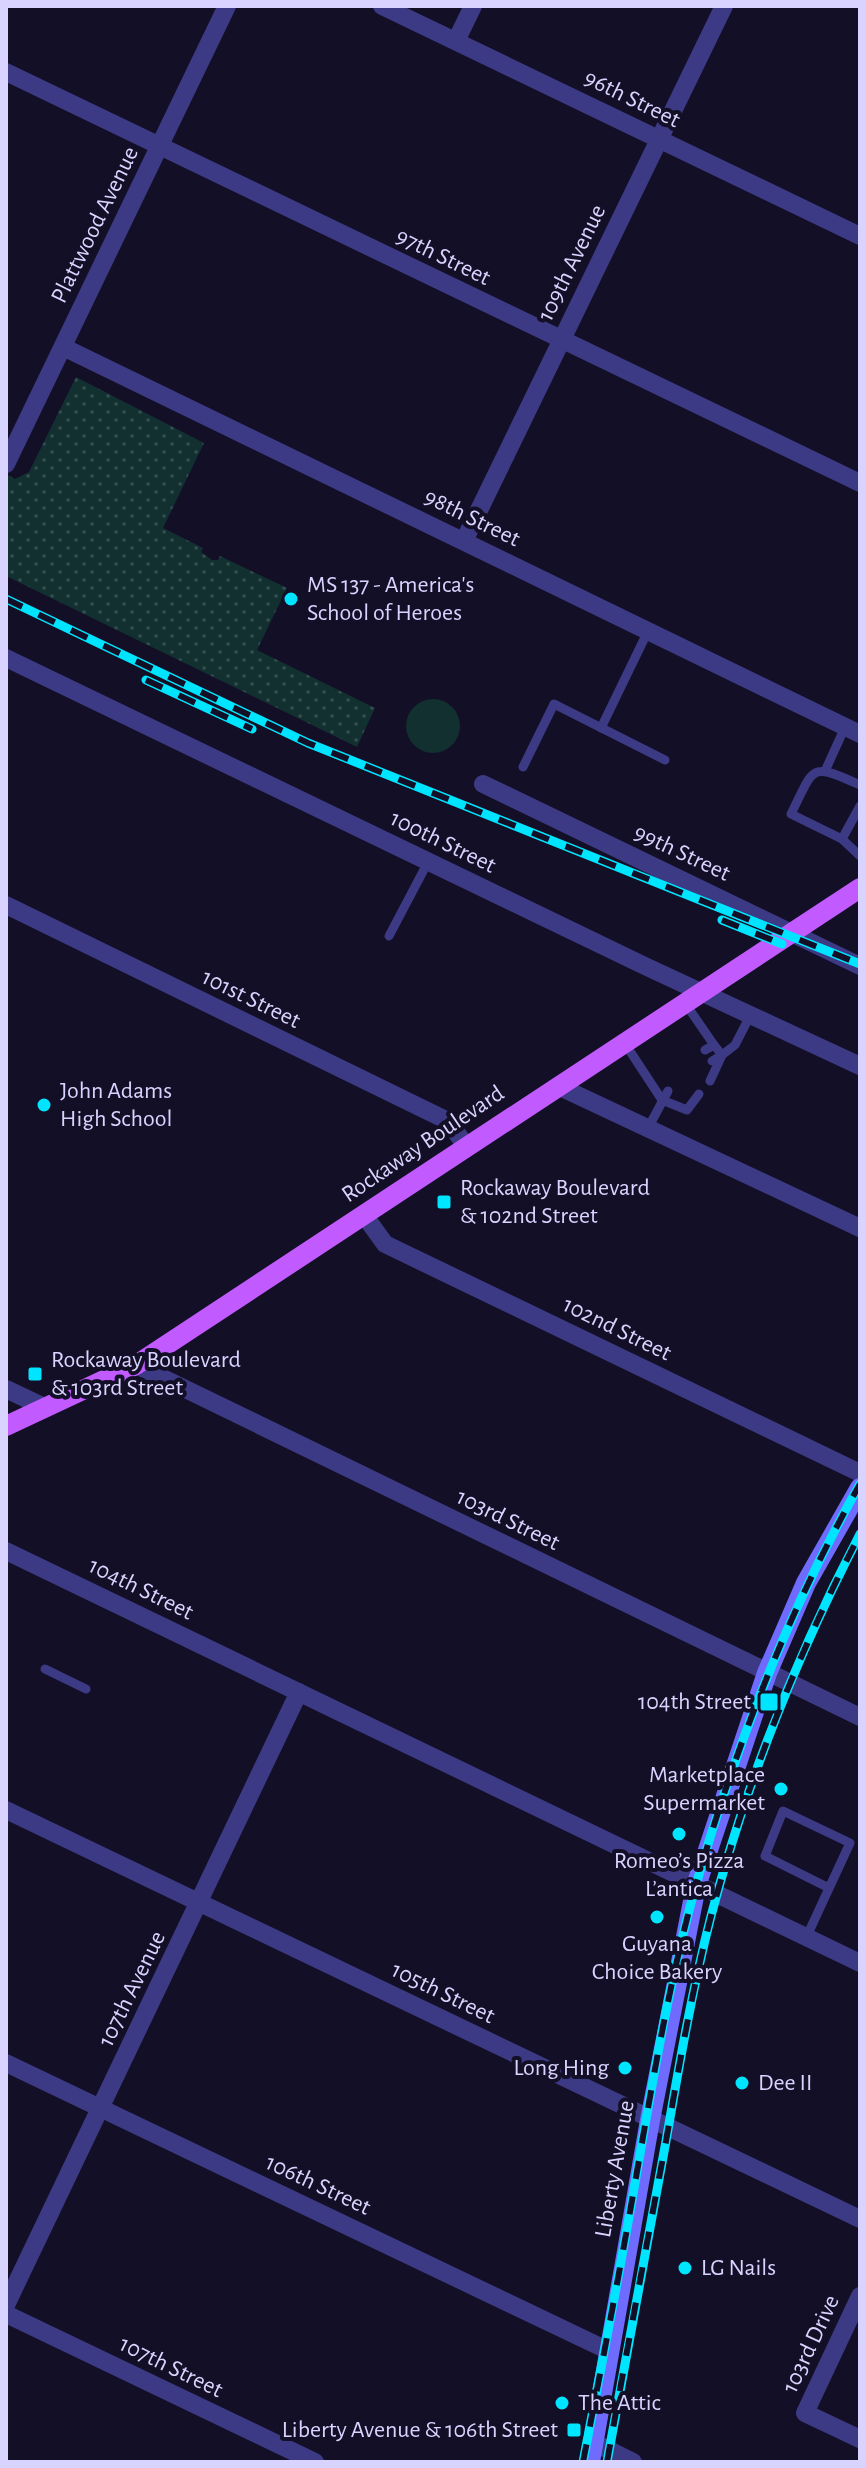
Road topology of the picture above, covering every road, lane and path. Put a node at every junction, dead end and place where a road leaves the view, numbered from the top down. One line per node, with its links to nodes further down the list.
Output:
1 (227, 6): 8 (street, Plattwood Avenue)
2 (382, 6): 5 (street, 96th Street)
3 (473, 6): 5 (street)
4 (724, 6): 7 (street, 109th Avenue)
5 (456, 41): 7 (street, 96th Street)
6 (6, 72): 8 (street, 97th Street)
7 (659, 139): 9 (street, 96th Street); 10 (street, 109th Avenue)
8 (160, 146): 10 (street, 97th Street); 11 (street, Plattwood Avenue)
9 (858, 231)
10 (561, 341): 13 (street, 97th Street); 14 (street, 109th Avenue)
11 (63, 347): 12 (street, Plattwood Avenue); 14 (street, 98th Street)
12 (6, 464)
13 (860, 483)
14 (464, 541): 15 (street, 98th Street)
15 (648, 631): 17 (lane); 18 (street, 98th Street)
16 (6, 658): 27 (street, 100th Street)
17 (601, 728): 19 (lane); 20 (lane)
18 (852, 730): 21 (lane)
19 (665, 760)
20 (523, 767)
21 (826, 769): 23 (lane); 25 (lane)
22 (483, 784): 30 (street, 99th Street)
23 (860, 785)
24 (860, 806): 25 (lane)
25 (842, 839): 26 (lane)
26 (860, 856)
27 (428, 862): 31 (lane); 33 (street, 100th Street)
28 (860, 888): 30 (main road, Rockaway Boulevard)
29 (6, 905): 45 (street, 101st Street)
30 (792, 933): 32 (street, 99th Street); 33 (main road, Rockaway Boulevard)
31 (389, 936)
32 (860, 966)
33 (693, 998): 34 (street, 100th Street); 35 (main road, Rockaway Boulevard); 36 (lane)
34 (750, 1016): 36 (lane); 38 (street, 100th Street)
35 (624, 1042): 40 (main road, Rockaway Boulevard); 43 (lane)
36 (722, 1055): 37 (lane); 39 (lane)
37 (712, 1061)
38 (860, 1066)
39 (710, 1081)
40 (558, 1086): 44 (street); 45 (main road, Rockaway Boulevard)
41 (668, 1091): 43 (lane)
42 (699, 1094): 43 (lane)
43 (662, 1100): 44 (lane)
44 (648, 1128): 47 (street)
45 (466, 1146): 46 (main road, Rockaway Boulevard)
46 (364, 1215): 48 (main road, Rockaway Boulevard); 52 (street, 102nd Street)
47 (860, 1228)
48 (136, 1365): 50 (main road, Rockaway Boulevard); 56 (street, 103rd Street)
49 (6, 1389): 50 (street)
50 (46, 1408): 51 (main road, Rockaway Boulevard)
51 (6, 1426)
52 (860, 1473)
53 (860, 1488): 56 (street, Liberty Avenue)
54 (6, 1551): 58 (street, 104th Street)
55 (45, 1669): 57 (lane)
56 (767, 1673): 59 (street, 103rd Street); 61 (street, Liberty Avenue)
57 (86, 1689)
58 (299, 1692): 61 (street, 104th Street); 63 (street, 107th Avenue)
59 (860, 1717)
60 (6, 1810): 63 (street, 105th Street)
61 (696, 1886): 64 (street, 104th Street); 68 (street, Liberty Avenue)
62 (829, 1888): 62 (lane); 64 (lane)
63 (199, 1902): 67 (street, 107th Avenue); 68 (street, 105th Street)
64 (806, 1938): 65 (street, 104th Street)
65 (860, 1963)
66 (6, 2063): 67 (street, 106th Street)
67 (101, 2109): 71 (street, 107th Avenue); 73 (street, 106th Street)
68 (650, 2120): 69 (street, 105th Street); 73 (street, Liberty Avenue)
69 (860, 2219)
70 (860, 2296): 74 (street, 103rd Drive)
71 (6, 2305)
72 (6, 2314): 76 (street, 107th Street)
73 (609, 2351): 75 (street, Liberty Avenue)
74 (860, 2439)
75 (591, 2452): 77 (street)
76 (315, 2462)
77 (633, 2462)

